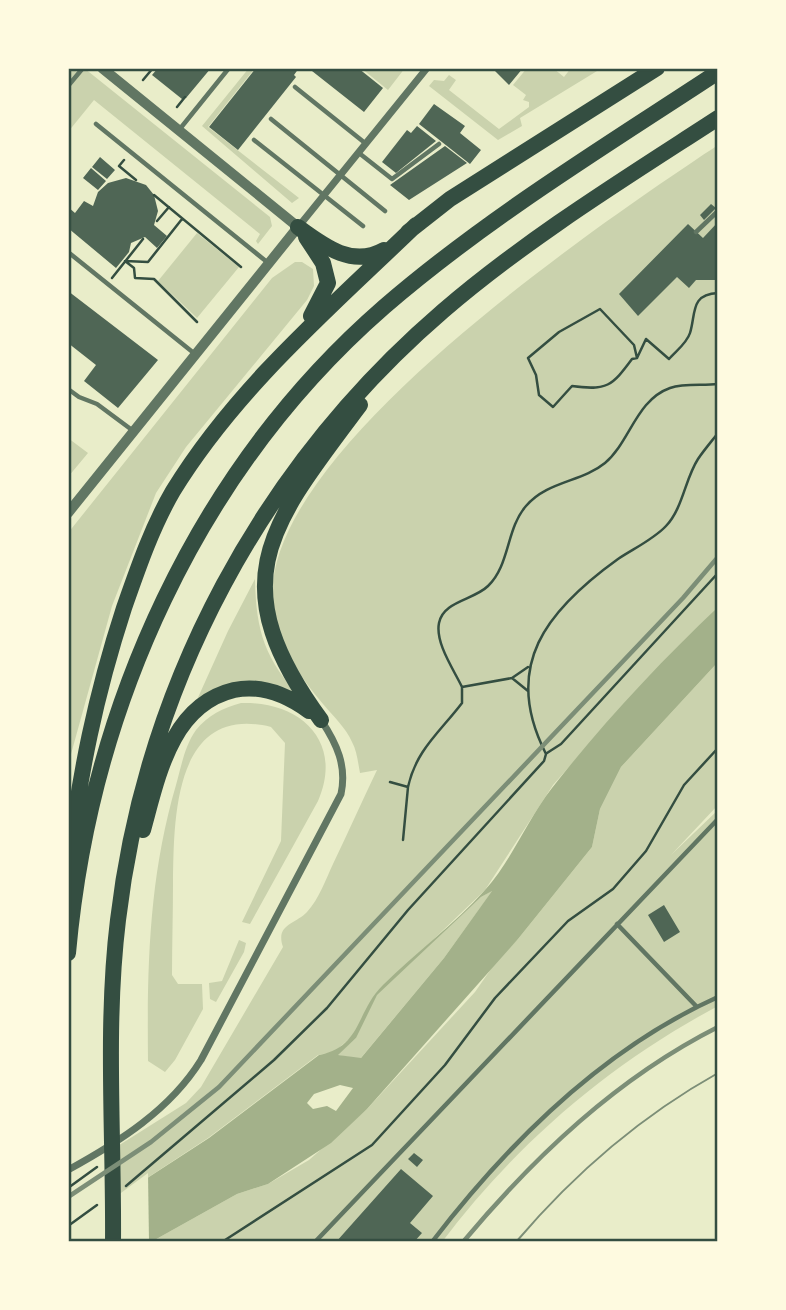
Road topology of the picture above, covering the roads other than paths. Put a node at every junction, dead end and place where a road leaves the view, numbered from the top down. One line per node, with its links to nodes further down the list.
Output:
1 (83, 68): 7 (lane)
2 (102, 68): 12 (street)
3 (229, 68): 12 (lane)
4 (427, 68): 14 (street)
5 (657, 68): 21 (highway)
6 (718, 72): 38 (highway)
7 (68, 86)
8 (295, 87): 14 (lane)
9 (718, 118): 27 (highway)
10 (271, 119): 17 (lane)
11 (96, 124): 26 (lane)
12 (179, 130): 23 (street)
13 (254, 140): 18 (lane)
14 (366, 144): 16 (street)
15 (439, 144): 16 (lane)
16 (359, 153): 17 (street)
17 (341, 175): 18 (street); 19 (lane)
18 (324, 195): 22 (lane); 23 (street)
19 (385, 211)
20 (718, 211): 24 (lane)
21 (416, 225): 23 (highway); 29 (highway)
22 (363, 226)
23 (298, 227): 26 (street); 29 (highway)
24 (696, 232)
25 (68, 252): 28 (lane)
26 (268, 264): 28 (street)
27 (445, 309): 33 (highway); 36 (highway)
28 (196, 354): 31 (street)
29 (268, 369): 35 (highway)
30 (68, 389): 31 (lane)
31 (134, 431): 32 (street)
32 (68, 513)
33 (321, 720): 36 (highway); 41 (street)
34 (718, 818): 37 (lane)
35 (68, 866)
36 (118, 920): 42 (highway)
37 (617, 924): 40 (lane); 45 (lane)
38 (68, 953)
39 (718, 997): 40 (lane)
40 (697, 1007): 46 (lane)
41 (68, 1170)
42 (117, 1185): 43 (highway); 44 (highway)
43 (113, 1242)
44 (119, 1242)
45 (315, 1242)
46 (432, 1242)

